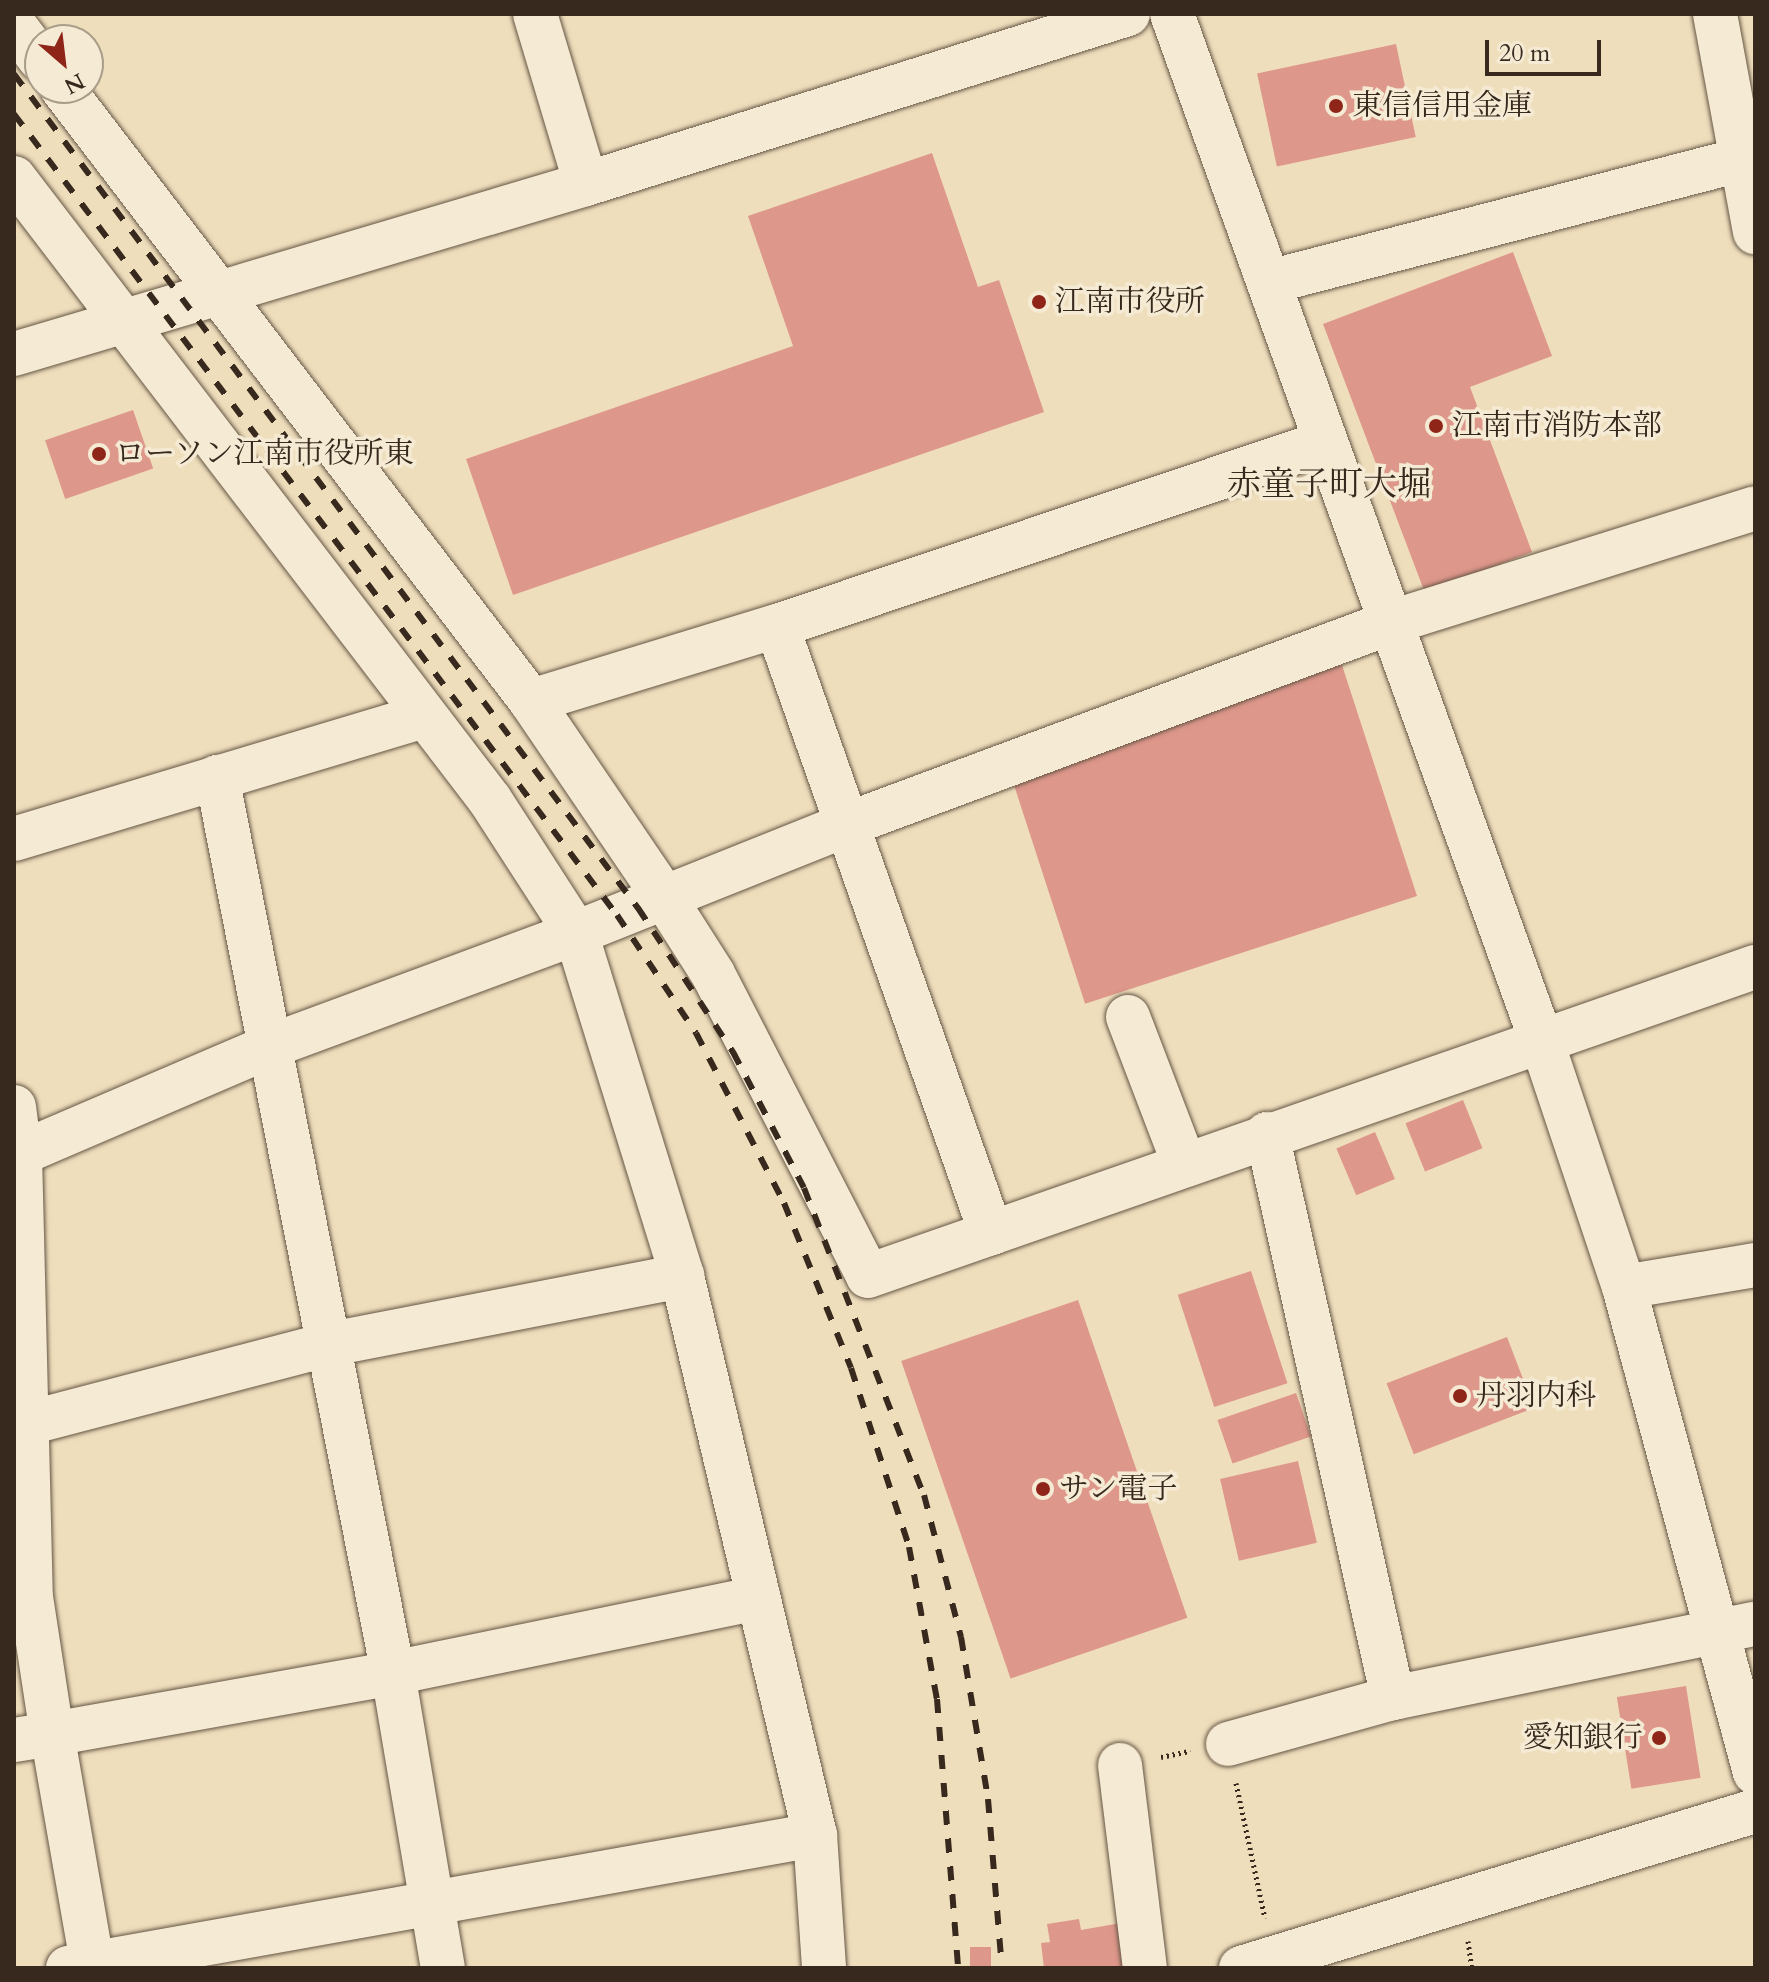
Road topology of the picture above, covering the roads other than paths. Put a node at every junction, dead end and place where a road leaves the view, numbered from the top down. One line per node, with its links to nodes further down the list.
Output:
1 (535, 14): 8 (street)
2 (1128, 14): 8 (street)
3 (1172, 14): 10 (street)
4 (1715, 14): 6 (street)
5 (74, 104): 11 (street)
6 (1749, 158): 9 (street); 10 (street)
7 (14, 178): 12 (street)
8 (586, 184): 11 (street)
9 (1755, 232)
10 (1269, 282): 14 (street)
11 (217, 292): 12 (street); 18 (street)
12 (121, 321): 13 (street); 19 (street)
13 (14, 354)
14 (1323, 443): 16 (street); 17 (street)
15 (1755, 508): 16 (street)
16 (1392, 622): 21 (street); 27 (street)
17 (777, 626): 18 (street); 21 (street)
18 (531, 701): 23 (street)
19 (424, 716): 20 (street); 24 (street)
20 (217, 777): 22 (street); 28 (street)
21 (848, 824): 23 (street); 33 (street)
22 (14, 839)
23 (662, 894): 24 (street); 33 (street)
24 (576, 933): 28 (street); 35 (street)
25 (1755, 967): 27 (street)
26 (1128, 1017): 32 (street)
27 (1543, 1045): 30 (street); 36 (street)
28 (268, 1047): 31 (street); 37 (street)
29 (14, 1107): 31 (street)
30 (1267, 1134): 32 (street); 42 (street)
31 (17, 1155): 38 (street)
32 (1184, 1164): 33 (street)
33 (991, 1233)
34 (1755, 1265): 36 (street)
35 (682, 1276): 37 (street); 39 (street)
36 (1624, 1287): 40 (street)
37 (326, 1345): 38 (street); 41 (street)
38 (25, 1424): 43 (street)
39 (758, 1598): 41 (street); 48 (street)
40 (1736, 1628): 42 (street); 46 (street)
41 (393, 1673): 43 (street); 49 (street)
42 (1393, 1698): 44 (street)
43 (33, 1737): 51 (street)
44 (1228, 1744)
45 (1120, 1765): 54 (street)
46 (1755, 1773)
47 (1755, 1811): 50 (street)
48 (815, 1835): 49 (street); 53 (street)
49 (431, 1900): 51 (street); 52 (street)
50 (1257, 1963)
51 (84, 1966)
52 (443, 1968)
53 (824, 1968)
54 (1145, 1968)

